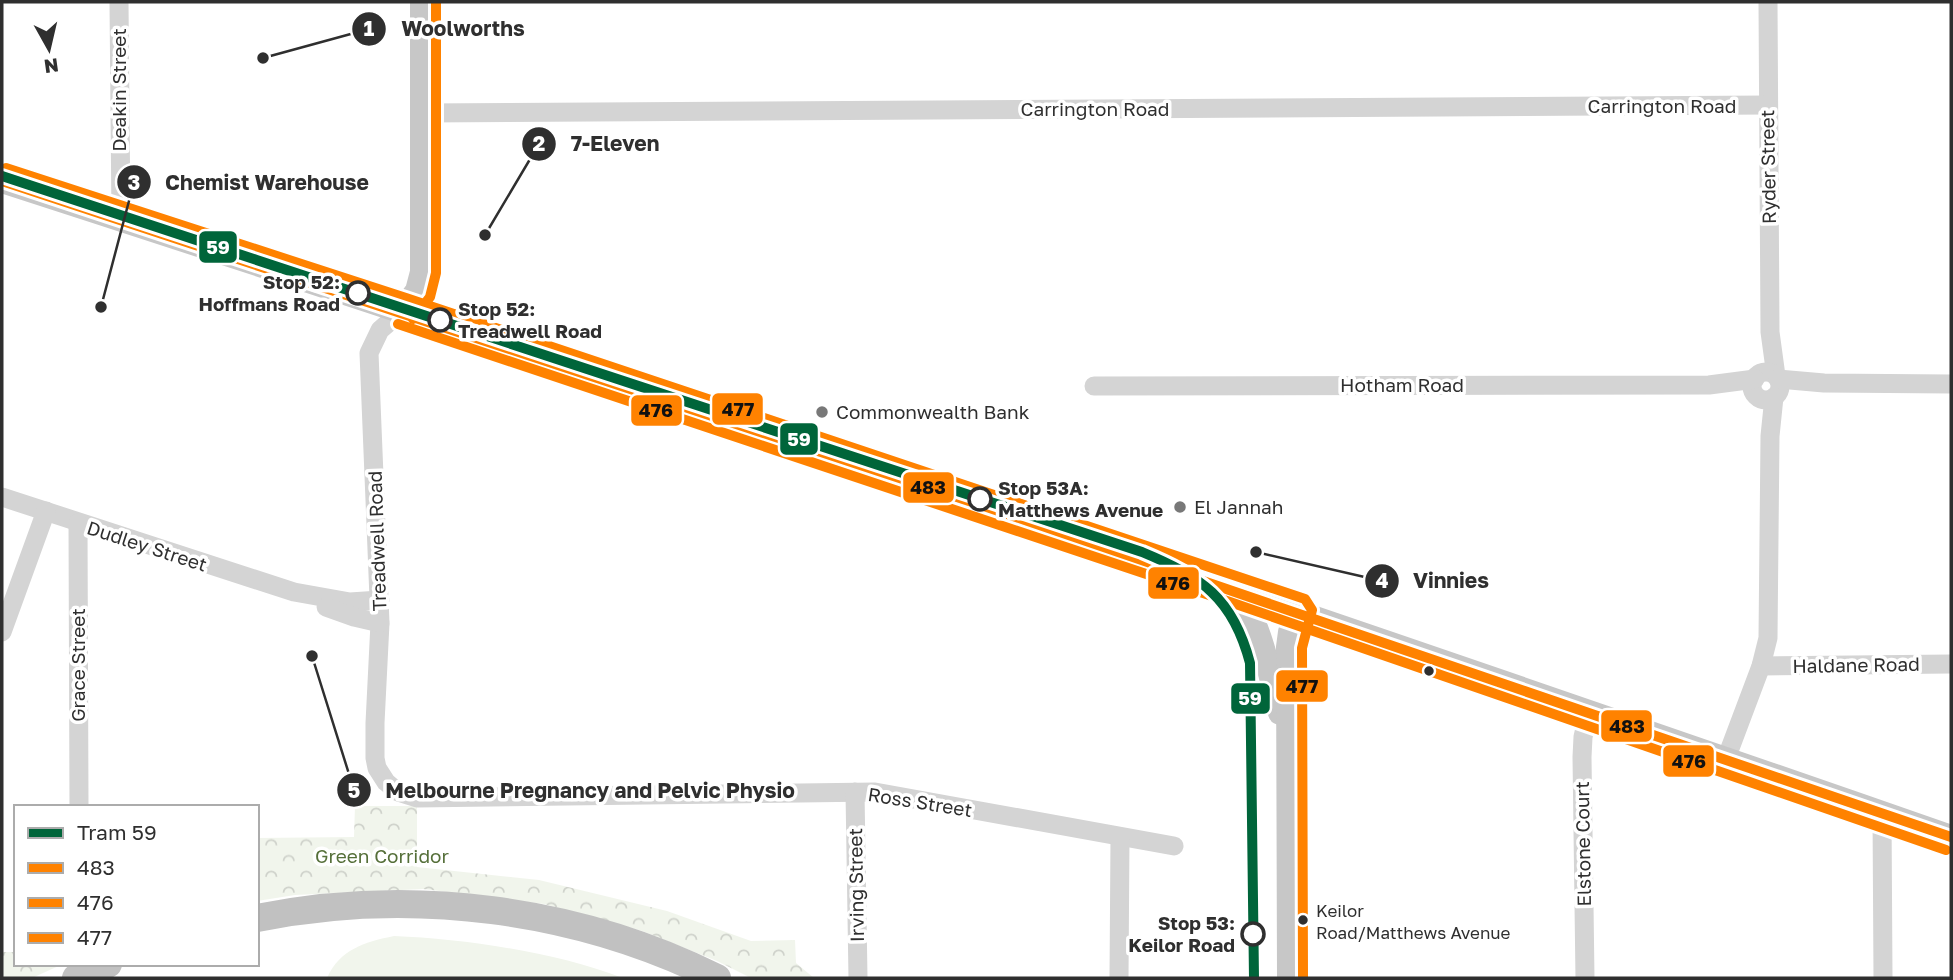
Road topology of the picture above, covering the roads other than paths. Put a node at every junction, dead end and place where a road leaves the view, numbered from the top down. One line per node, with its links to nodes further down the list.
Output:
1 (119, 2): 7 (street, Deakin Street)
2 (422, 2): 5 (main road)
3 (1768, 2): 4 (street, Ryder Street)
4 (1768, 106): 5 (street, Carrington Road); 11 (street, Ryder Street)
5 (422, 113): 8 (main road)
6 (2, 181): 7 (main road)
7 (121, 220): 8 (main road)
8 (402, 311): 15 (main road); 17 (street, Treadwell Road)
9 (1951, 384): 11 (street, Hotham Road)
10 (1094, 386): 11 (street, Hotham Road)
11 (1767, 386): 22 (street, Ryder Street)
12 (2, 497): 13 (street, Dudley Street)
13 (46, 511): 14 (street, Dudley Street); 20 (street)
14 (78, 523): 16 (street, Dudley Street); 28 (street, Grace Street)
15 (1235, 589): 18 (main road); 24 (main road)
16 (294, 592): 17 (street, Dudley Street); 19 (street, Dudley Street)
17 (380, 600): 19 (street, Treadwell Road)
18 (1298, 611): 23 (main road); 24 (main road)
19 (380, 623): 26 (street, Treadwell Road)
20 (2, 632)
21 (1951, 664): 22 (street, Haldane Road)
22 (1761, 666): 25 (street, Ryder Street)
23 (1589, 712): 25 (main road); 40 (street, Elstone Court)
24 (1289, 747): 39 (main road)
25 (1726, 759): 29 (main road)
26 (386, 782): 27 (street, Ross Street)
27 (855, 792): 31 (street, Ross Street); 37 (street, Irving Street)
28 (79, 805)
29 (1882, 813): 30 (main road); 41 (street)
30 (1951, 836)
31 (1120, 837): 32 (street, Ross Street); 38 (street)
32 (1174, 846)
33 (259, 918): 36 (highway)
34 (103, 966): 35 (highway)
35 (76, 978)
36 (717, 978)
37 (858, 978)
38 (1119, 978)
39 (1289, 978)
40 (1585, 978)
41 (1883, 978)

